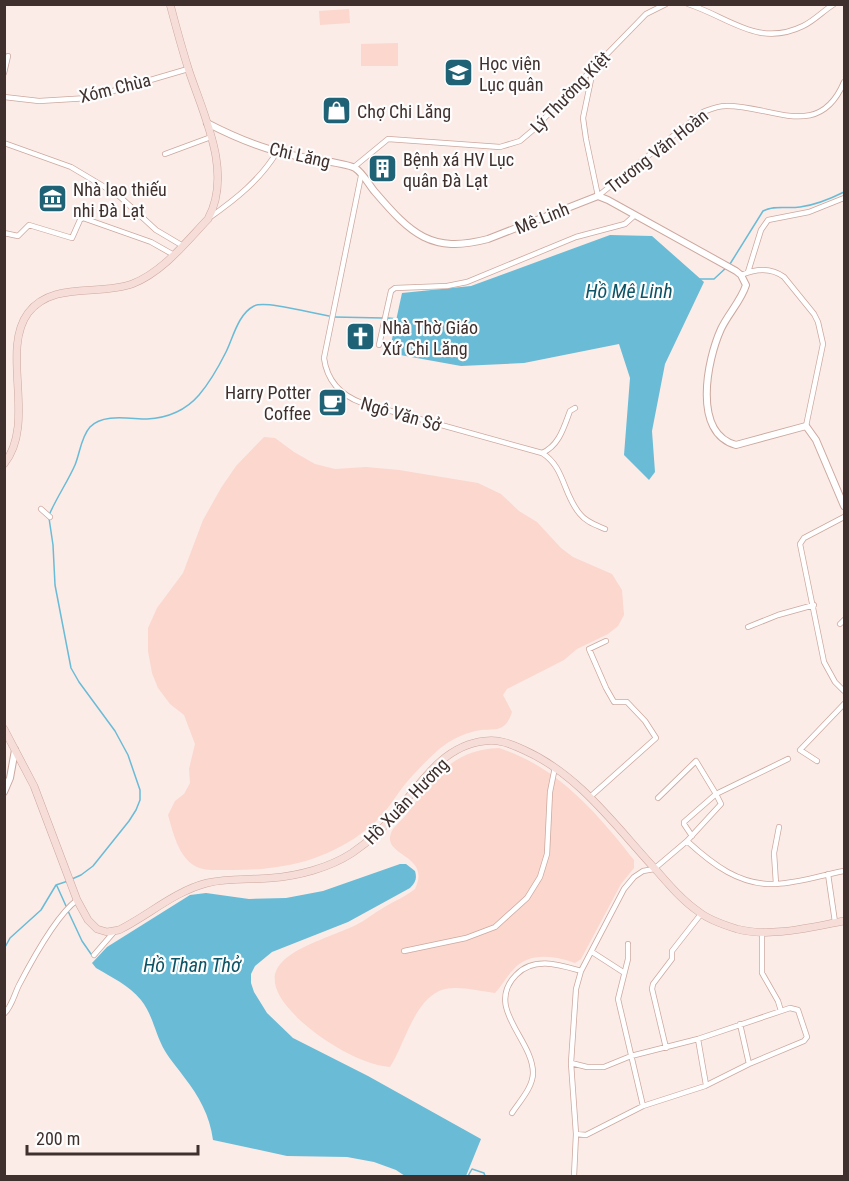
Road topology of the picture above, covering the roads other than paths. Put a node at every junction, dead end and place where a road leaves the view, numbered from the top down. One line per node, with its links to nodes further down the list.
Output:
1 (170, 4): 6 (main road)
2 (666, 4): 7 (street, Lý Thường Kiệt)
3 (688, 4): 4 (street)
4 (834, 4)
5 (8, 56): 8 (street)
6 (189, 69): 10 (street, Xóm Chùa); 11 (main road)
7 (592, 70): 13 (street, Lý Thường Kiệt); 19 (street)
8 (4, 73)
9 (844, 82): 19 (street, Trương Văn Hoàn)
10 (4, 97)
11 (207, 123): 12 (main road); 15 (street, Chi Lăng)
12 (210, 137): 16 (street); 22 (main road)
13 (388, 140): 17 (street, Chi Lăng)
14 (4, 143): 24 (street)
15 (277, 152): 17 (street, Chi Lăng); 22 (street)
16 (165, 154)
17 (354, 167): 18 (street, Mê Linh)
18 (361, 176): 19 (street, Mê Linh); 31 (street, Ngô Văn Sở)
19 (598, 196): 21 (street)
20 (844, 198): 26 (street)
21 (635, 215): 27 (street); 28 (street)
22 (208, 219): 24 (main road)
23 (4, 233): 25 (street)
24 (183, 246): 25 (main road)
25 (174, 255): 32 (main road)
26 (748, 272): 27 (street); 30 (street)
27 (739, 273): 30 (street)
28 (379, 345)
29 (575, 408): 31 (street)
30 (806, 426): 33 (street)
31 (542, 453): 37 (street)
32 (4, 464)
33 (844, 506)
34 (41, 509): 35 (street)
35 (50, 517)
36 (844, 517): 38 (street)
37 (605, 529)
38 (814, 605): 39 (street); 41 (street)
39 (748, 627)
40 (606, 641): 50 (street)
41 (844, 690)
42 (844, 704): 46 (street)
43 (4, 729): 44 (main road)
44 (15, 750): 48 (street); 59 (main road)
45 (788, 759): 49 (street)
46 (817, 761)
47 (555, 767): 50 (main road, Hồ Xuân Hương); 63 (main road, Hồ Xuân Hương); 66 (street)
48 (4, 792)
49 (716, 794): 51 (street); 53 (street); 53 (street)
50 (591, 797): 55 (main road, Hồ Xuân Hương)
51 (658, 798)
52 (779, 827): 58 (street)
53 (692, 836): 54 (street)
54 (687, 841): 55 (street); 58 (street)
55 (654, 868): 60 (main road, Hồ Xuân Hương); 67 (street)
56 (844, 871): 57 (street)
57 (828, 874): 58 (street); 62 (street)
58 (776, 884)
59 (76, 897): 63 (main road); 72 (street)
60 (701, 914): 64 (main road, Hồ Xuân Hương); 75 (street)
61 (844, 921): 62 (main road, Hồ Xuân Hương)
62 (835, 922): 64 (main road, Hồ Xuân Hương)
63 (114, 932): 68 (street)
64 (762, 932): 71 (street)
65 (628, 944): 70 (street)
66 (404, 951)
67 (592, 952): 69 (street); 70 (street)
68 (94, 955)
69 (582, 971): 77 (street); 81 (street)
70 (623, 972): 76 (street)
71 (782, 1011): 73 (street); 78 (street)
72 (4, 1014)
73 (740, 1024): 74 (street); 78 (street)
74 (698, 1039): 75 (street); 79 (street)
75 (666, 1048): 76 (street)
76 (631, 1056): 77 (street); 80 (street)
77 (571, 1064): 82 (street)
78 (749, 1064): 79 (street)
79 (706, 1085): 80 (street)
80 (643, 1106): 82 (street)
81 (512, 1113)
82 (576, 1134): 83 (street)
83 (574, 1176)

